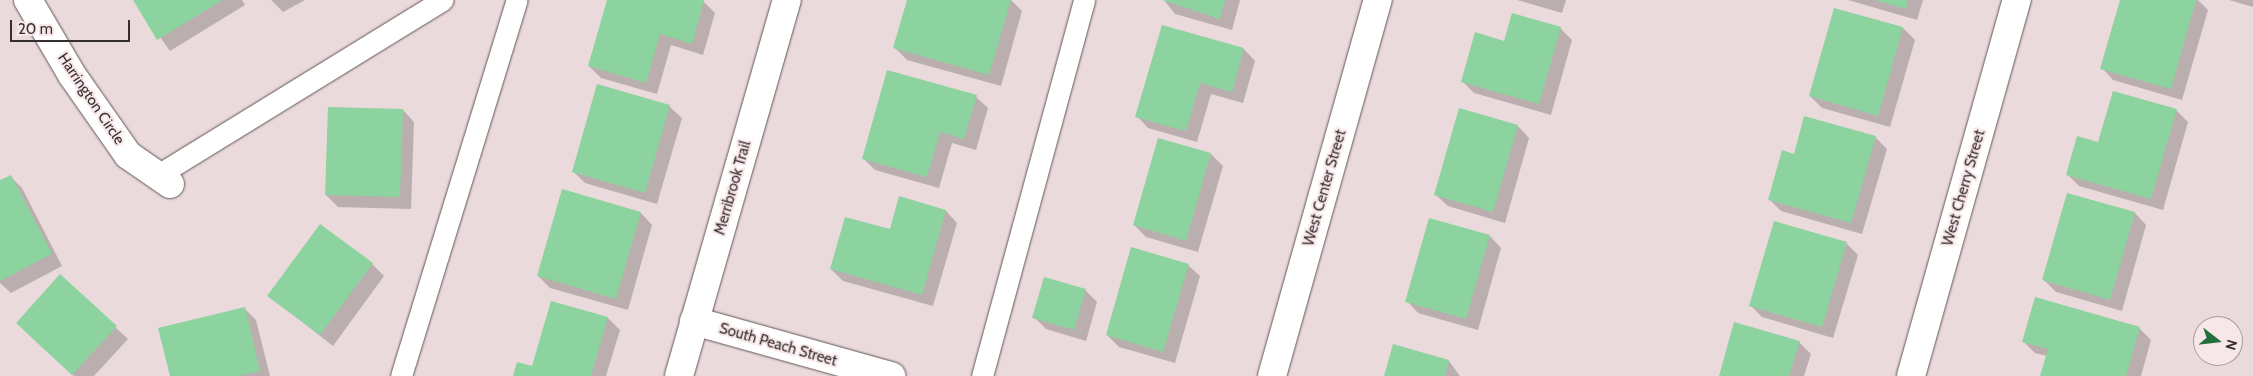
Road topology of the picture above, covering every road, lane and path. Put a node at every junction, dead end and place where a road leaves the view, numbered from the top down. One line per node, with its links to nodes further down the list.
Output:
1 (28, 0): 8 (street, Harrington Circle)
2 (442, 0): 8 (lane)
3 (517, 0): 10 (lane)
4 (787, 0): 9 (street, Merribrook Trail)
5 (1084, 0): 13 (lane)
6 (1378, 0): 14 (street, West Center Street)
7 (2017, 0): 15 (street, West Cherry Street)
8 (164, 179)
9 (694, 321): 11 (street, Merribrook Trail); 12 (street, South Peach Street)
10 (401, 376)
11 (679, 376)
12 (891, 376)
13 (982, 376)
14 (1272, 376)
15 (1911, 376)

